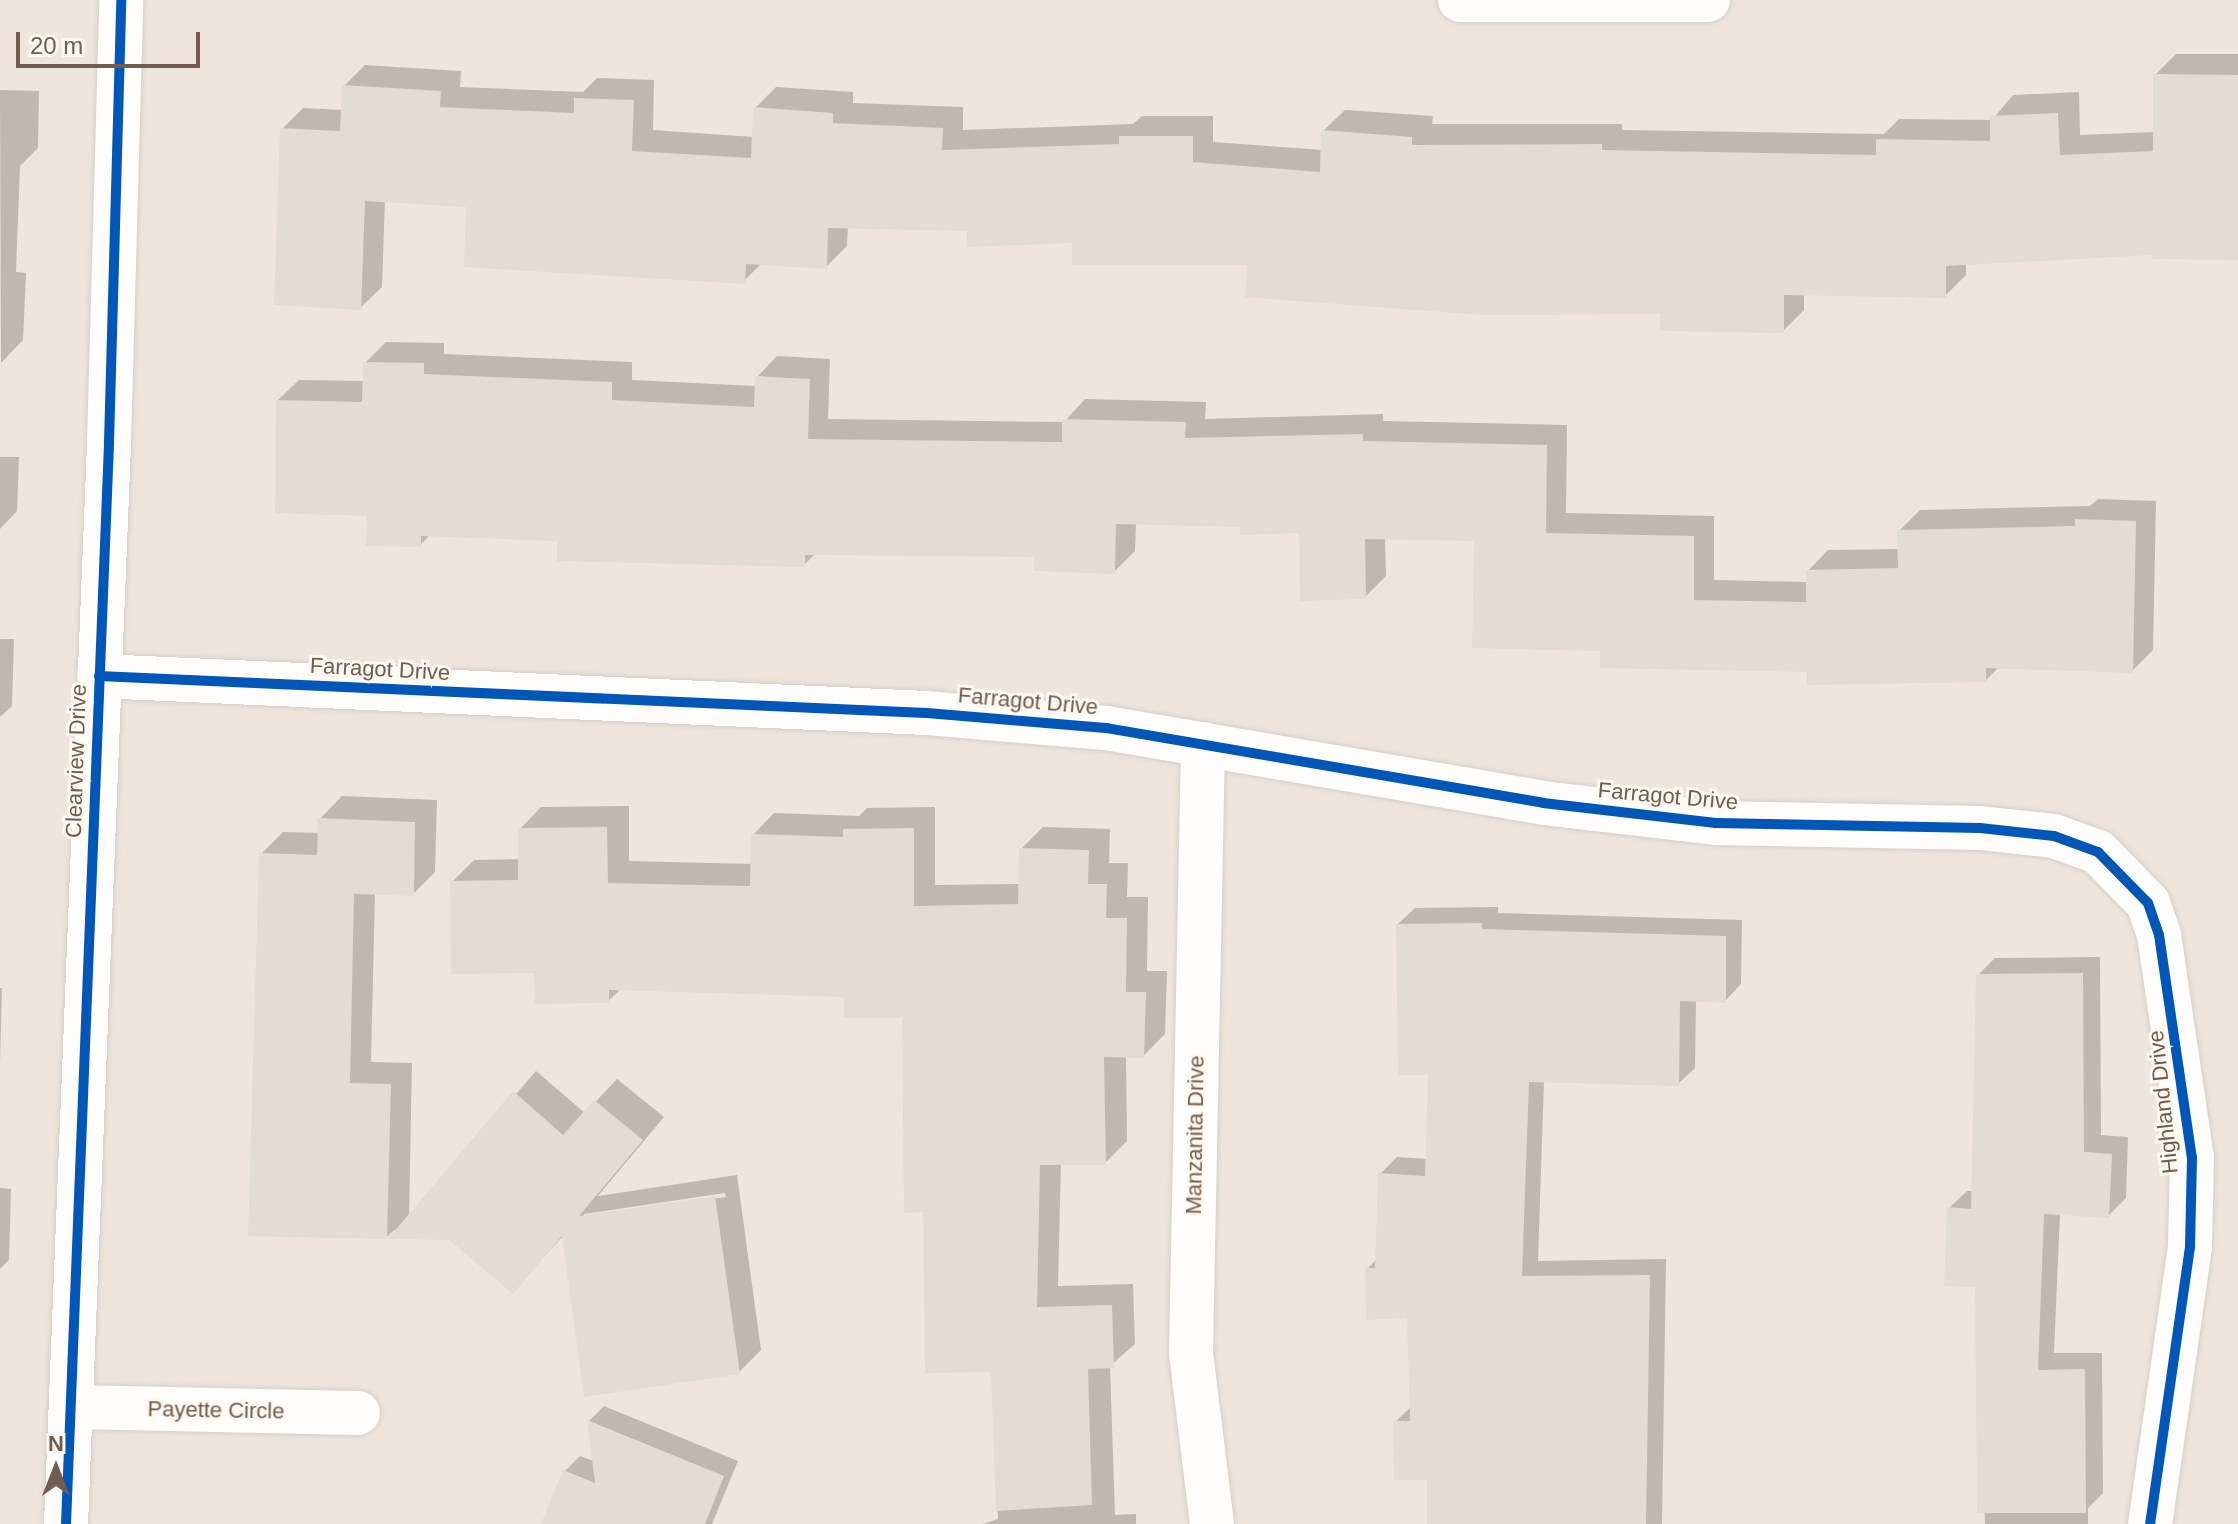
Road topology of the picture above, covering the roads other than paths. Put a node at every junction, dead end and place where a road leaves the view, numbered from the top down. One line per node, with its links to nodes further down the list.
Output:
1 (121, 0): 4 (street, Clearview Drive)
2 (1460, 0): 3 (street)
3 (1708, 0)
4 (99, 676): 5 (street, Farragot Drive); 7 (street, Clearview Drive)
5 (1203, 744): 6 (street, Farragot Drive); 10 (street, Manzanita Drive)
6 (1946, 829): 11 (street, Highland Drive)
7 (74, 1407): 8 (street, Payette Circle); 9 (street, Clearview Drive)
8 (358, 1413)
9 (66, 1524)
10 (1212, 1524)
11 (2150, 1524)

